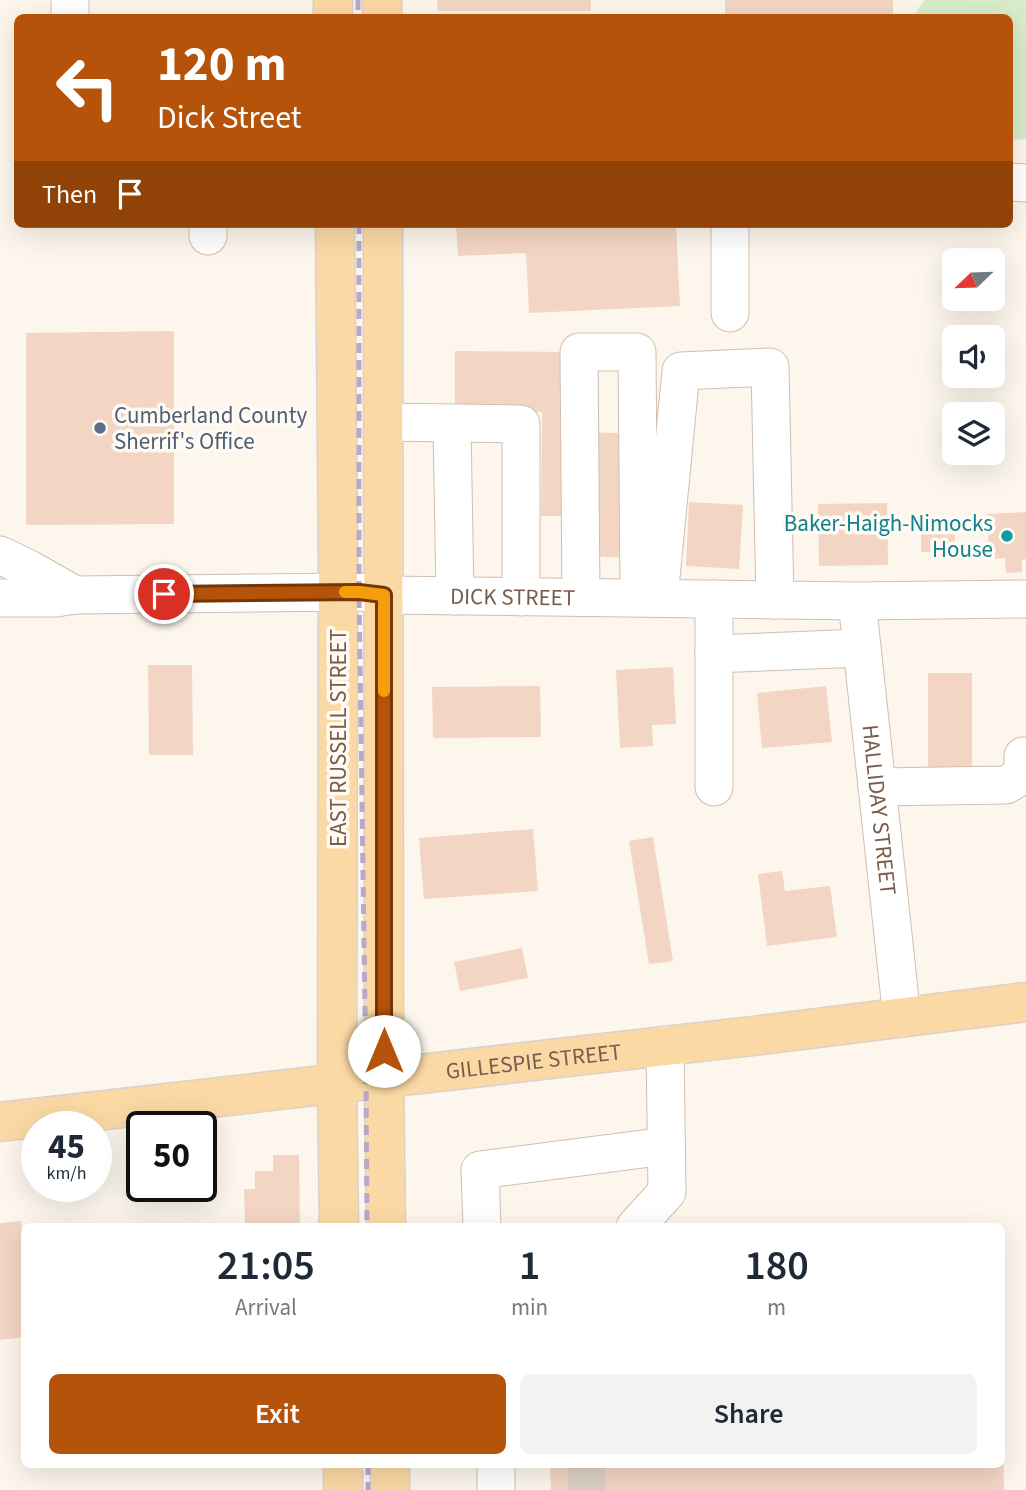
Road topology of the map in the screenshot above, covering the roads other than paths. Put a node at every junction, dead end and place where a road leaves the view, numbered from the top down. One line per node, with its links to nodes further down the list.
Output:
1 (335, 228): 8 (main road, EAST RUSSELL STREET)
2 (383, 228): 5 (main road, EAST RUSSELL STREET)
3 (730, 228): 4 (street)
4 (730, 313)
5 (384, 422): 6 (street); 10 (main road, EAST RUSSELL STREET)
6 (452, 424): 11 (street); 12 (street)
7 (0, 555): 9 (street)
8 (338, 592): 9 (street, DICK STREET); 10 (street, DICK STREET); 29 (main road, EAST RUSSELL STREET)
9 (75, 595): 14 (street, DICK STREET)
10 (384, 595): 11 (street, DICK STREET); 28 (main road, EAST RUSSELL STREET)
11 (455, 596): 12 (street, DICK STREET)
12 (521, 597): 13 (street, DICK STREET)
13 (581, 597): 15 (street, DICK STREET); 15 (street)
14 (0, 598)
15 (649, 598): 16 (street, DICK STREET); 17 (street)
16 (714, 599): 17 (street, DICK STREET); 21 (street)
17 (775, 600): 18 (street, DICK STREET)
18 (857, 601): 19 (street, DICK STREET); 20 (street, HALLIDAY STREET)
19 (1023, 609)
20 (862, 648): 21 (street); 23 (street, HALLIDAY STREET)
21 (714, 654): 24 (street)
22 (1023, 756): 23 (street)
23 (877, 787): 26 (street, HALLIDAY STREET)
24 (715, 788)
25 (1026, 1002): 26 (main road, GILLESPIE STREET)
26 (902, 1018): 27 (main road, GILLESPIE STREET)
27 (665, 1045): 28 (main road, GILLESPIE STREET); 31 (street)
28 (384, 1078): 29 (main road, GILLESPIE STREET); 33 (main road, EAST RUSSELL STREET)
29 (338, 1084): 30 (main road, GILLESPIE STREET); 32 (main road, EAST RUSSELL STREET)
30 (0, 1122)
31 (666, 1146): 34 (street); 35 (street)
32 (339, 1223)
33 (386, 1223)
34 (482, 1223)
35 (639, 1223)
36 (343, 1468): 39 (main road)
37 (390, 1468): 40 (main road)
38 (496, 1468): 41 (street)
39 (343, 1490)
40 (390, 1490)
41 (496, 1490)

